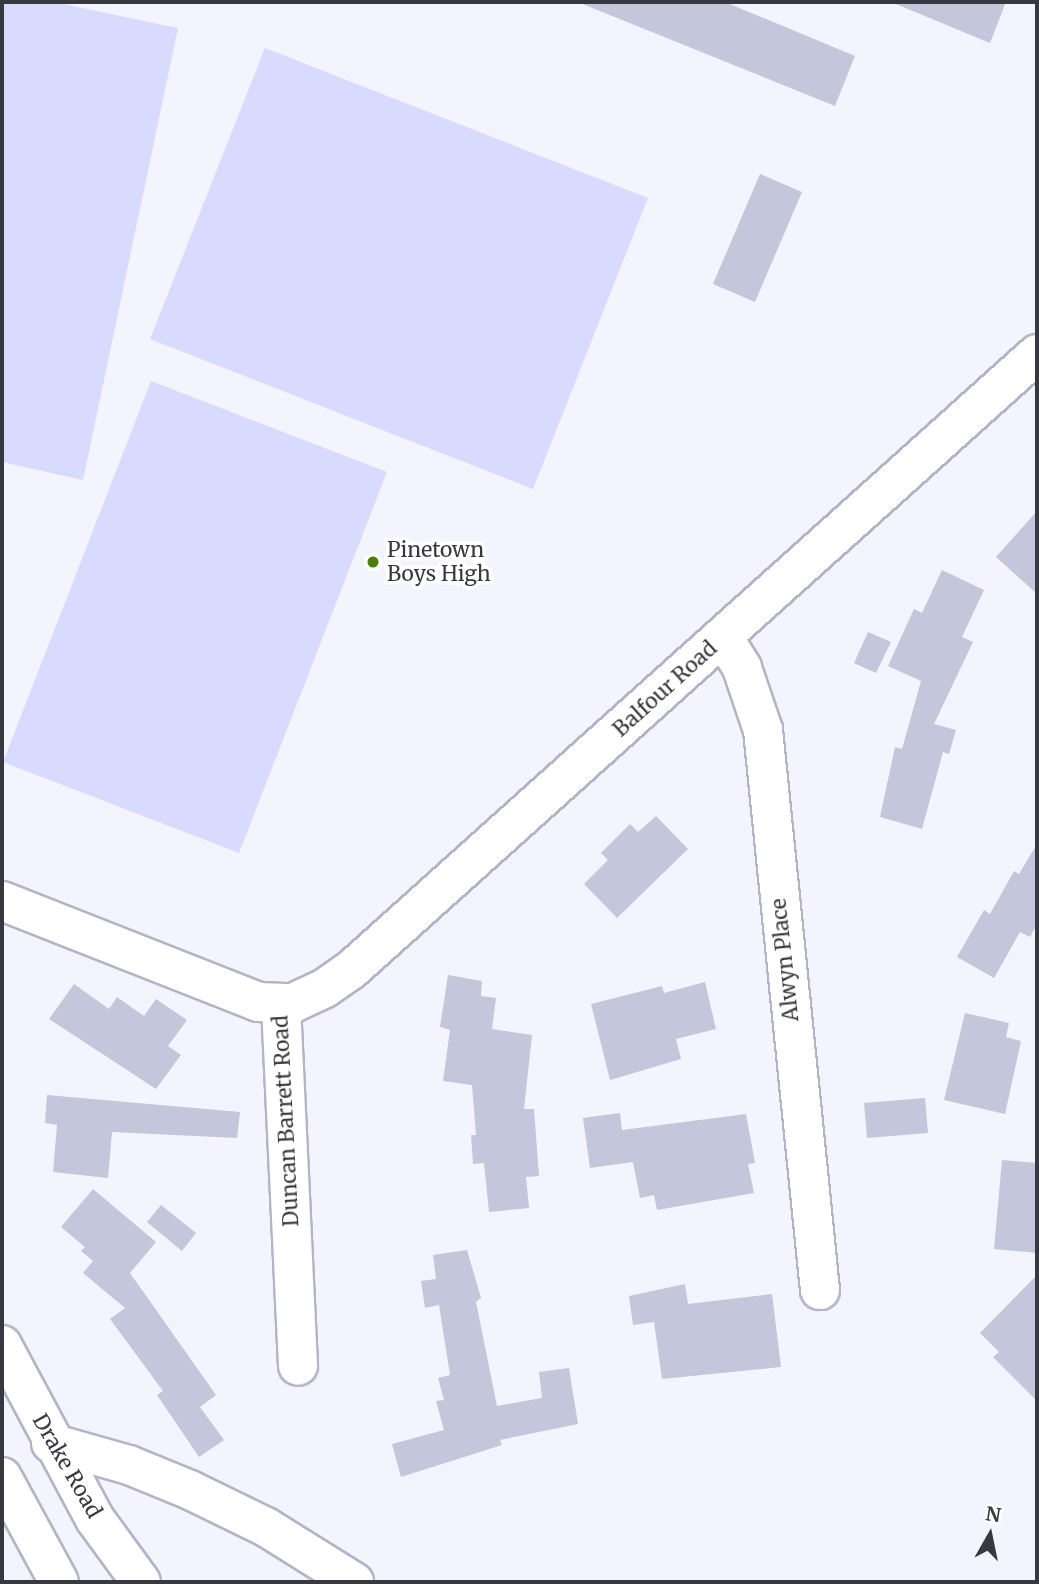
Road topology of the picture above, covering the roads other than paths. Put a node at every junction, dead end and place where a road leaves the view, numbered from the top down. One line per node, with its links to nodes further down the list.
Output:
1 (1037, 354): 2 (main road, Balfour Road)
2 (723, 637): 4 (main road, Balfour Road); 5 (main road, Alwyn Place)
3 (2, 901): 4 (main road, Duncan Barrett Road)
4 (281, 1005): 7 (main road, Duncan Barrett Road)
5 (820, 1290)
6 (2, 1345): 8 (main road, Drake Road)
7 (298, 1366)
8 (51, 1443): 10 (main road); 12 (main road, Drake Road)
9 (2, 1476): 11 (main road)
10 (344, 1575)
11 (59, 1581)
12 (141, 1582)

